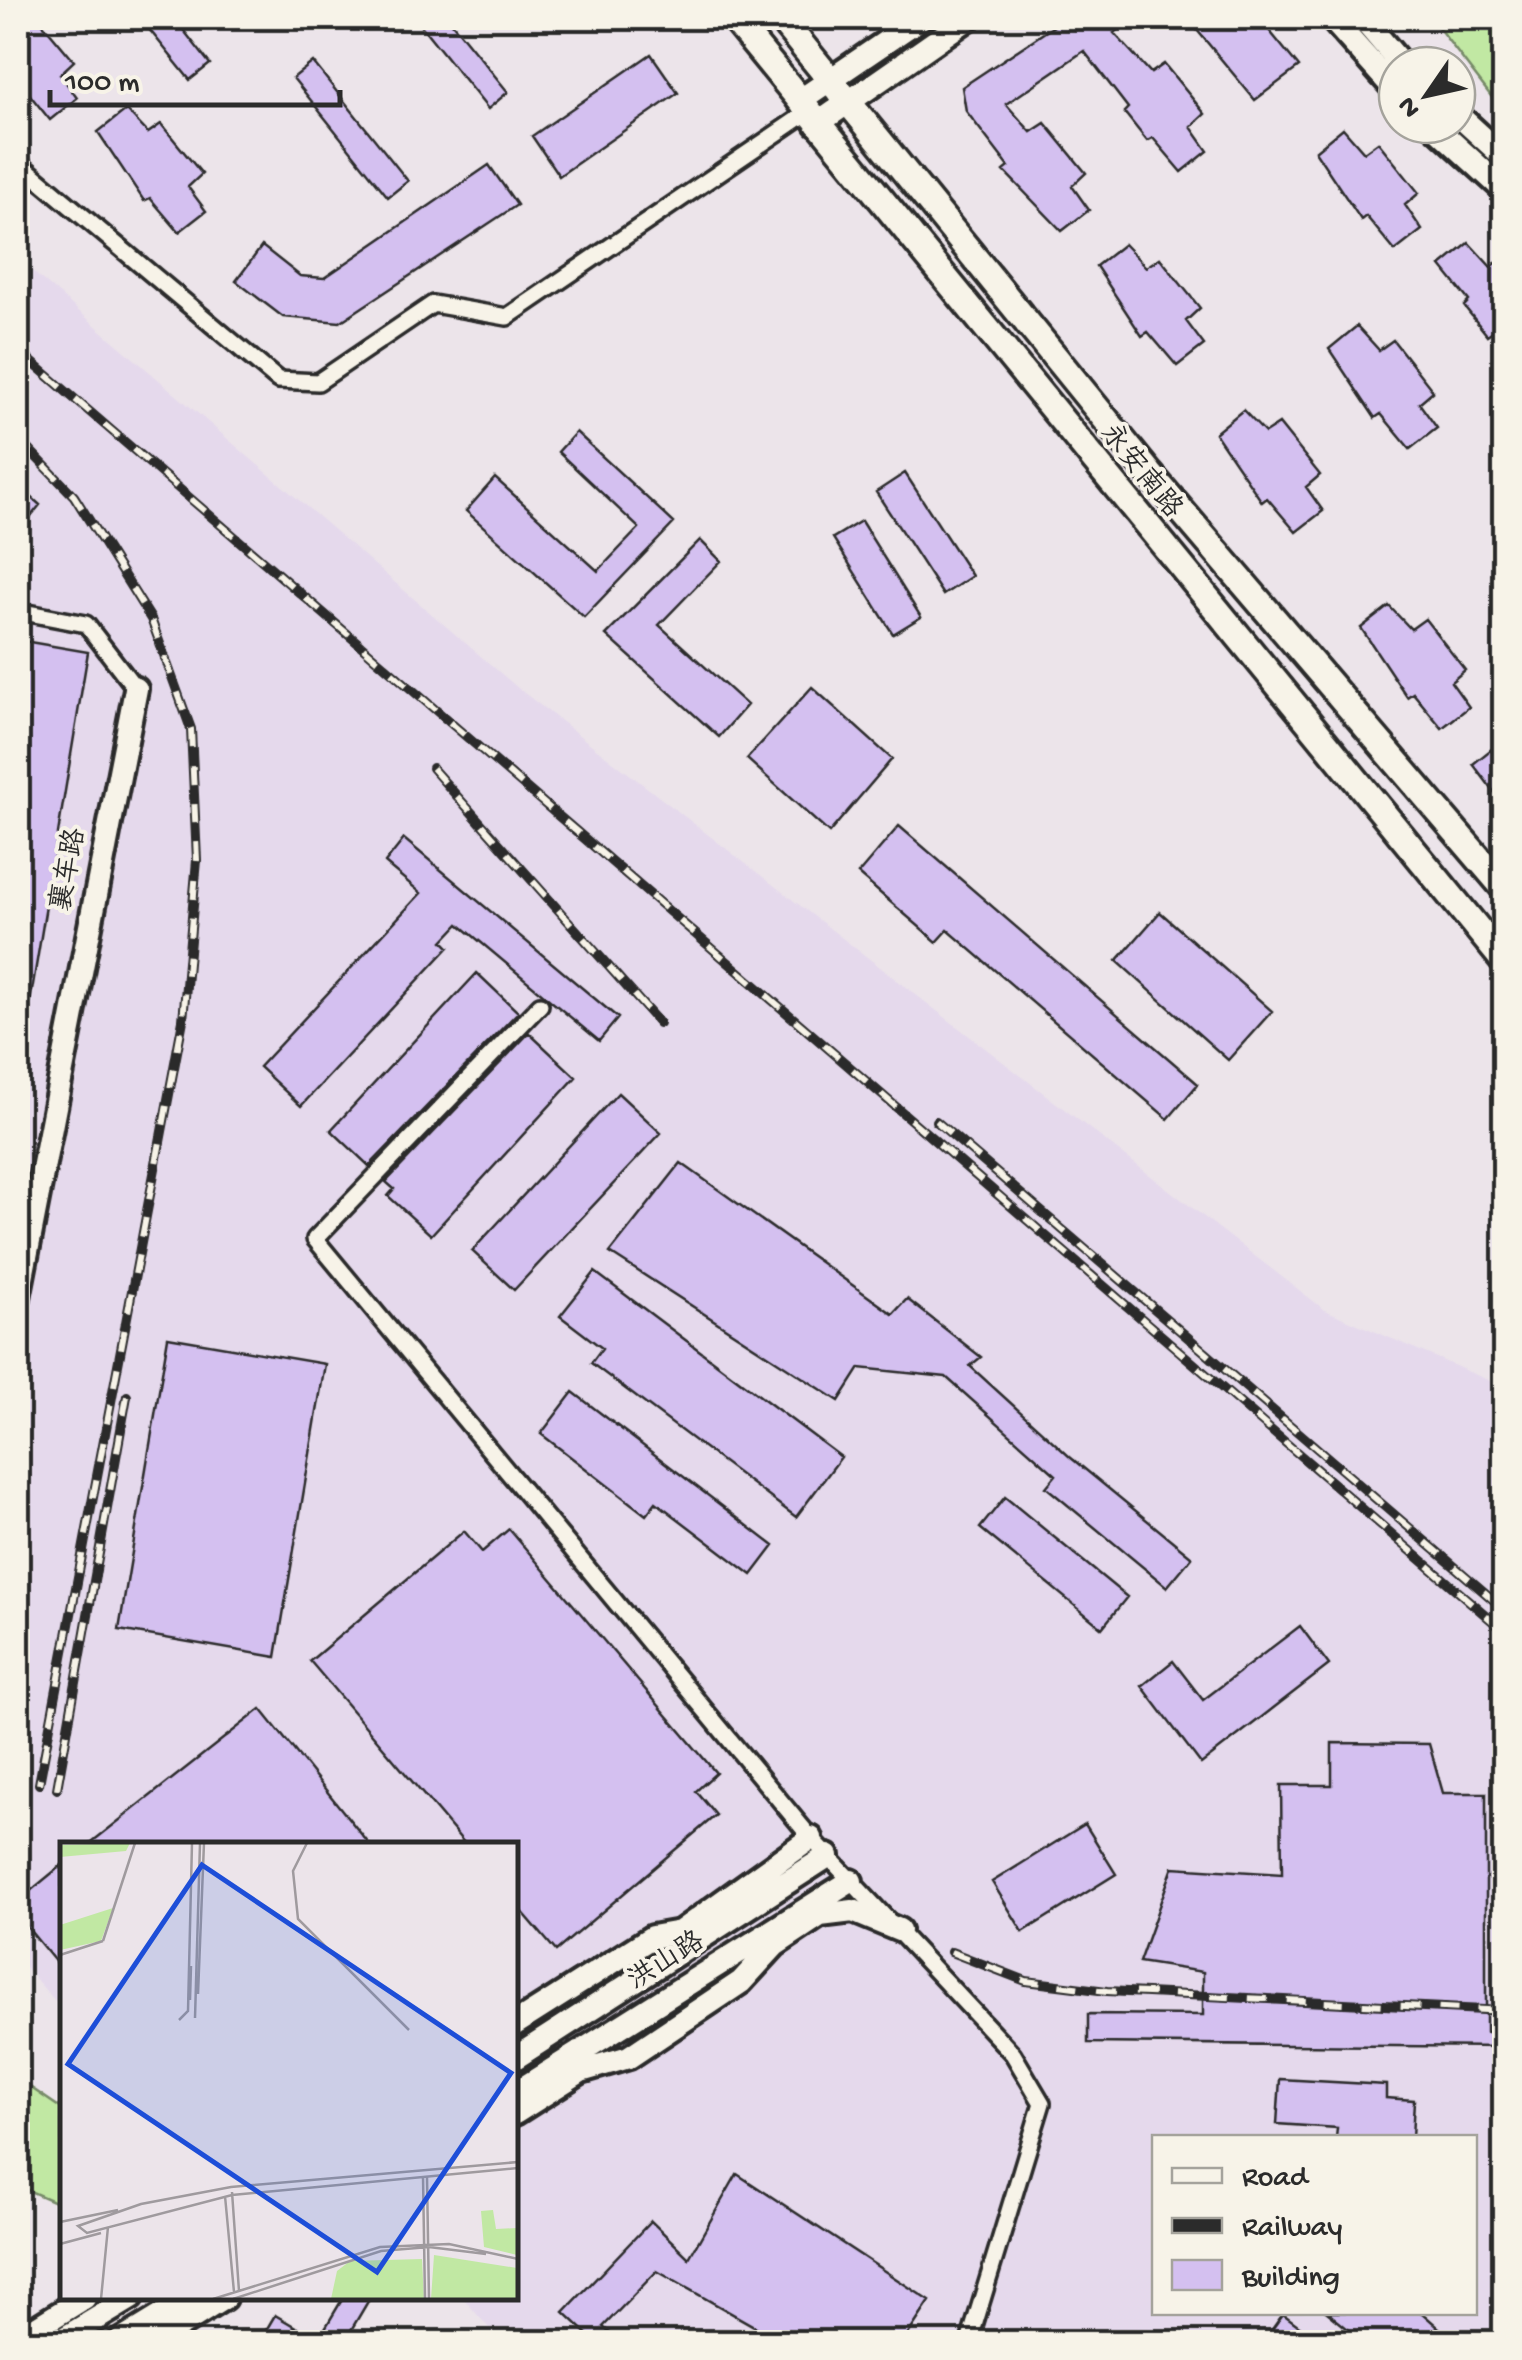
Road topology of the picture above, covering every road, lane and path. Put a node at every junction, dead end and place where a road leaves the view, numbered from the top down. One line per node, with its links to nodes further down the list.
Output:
1 (733, 18): 11 (main road, 永安南路)
2 (780, 18): 9 (main road, 永安南路)
3 (921, 18): 9 (street)
4 (969, 18): 10 (street)
5 (1332, 18): 8 (street)
6 (1362, 18): 7 (street)
7 (1385, 45)
8 (1377, 75)
9 (831, 82): 10 (main road, 永安南路); 11 (street)
10 (848, 102): 11 (street); 19 (main road, 永安南路)
11 (808, 112): 15 (street); 20 (main road, 永安南路)
12 (1477, 132): 14 (street)
13 (1455, 145): 16 (street)
14 (1504, 157)
15 (18, 162)
16 (1504, 190)
17 (18, 611): 18 (street)
18 (136, 688): 22 (street, 襄车路)
19 (1504, 888)
20 (1504, 961)
21 (540, 1005): 23 (street)
22 (18, 1298)
23 (810, 1838): 24 (street); 27 (street)
24 (828, 1856): 25 (street); 28 (street, 洪山路)
25 (851, 1881): 26 (street); 29 (street, 洪山路)
26 (898, 1930): 30 (street); 39 (street)
27 (518, 2022)
28 (518, 2056)
29 (518, 2091)
30 (518, 2111)
31 (81, 2300): 35 (street)
32 (128, 2300): 36 (street)
33 (188, 2300): 37 (street)
34 (221, 2300): 38 (street)
35 (18, 2340)
36 (58, 2342)
37 (119, 2342)
38 (154, 2342)
39 (969, 2342)

